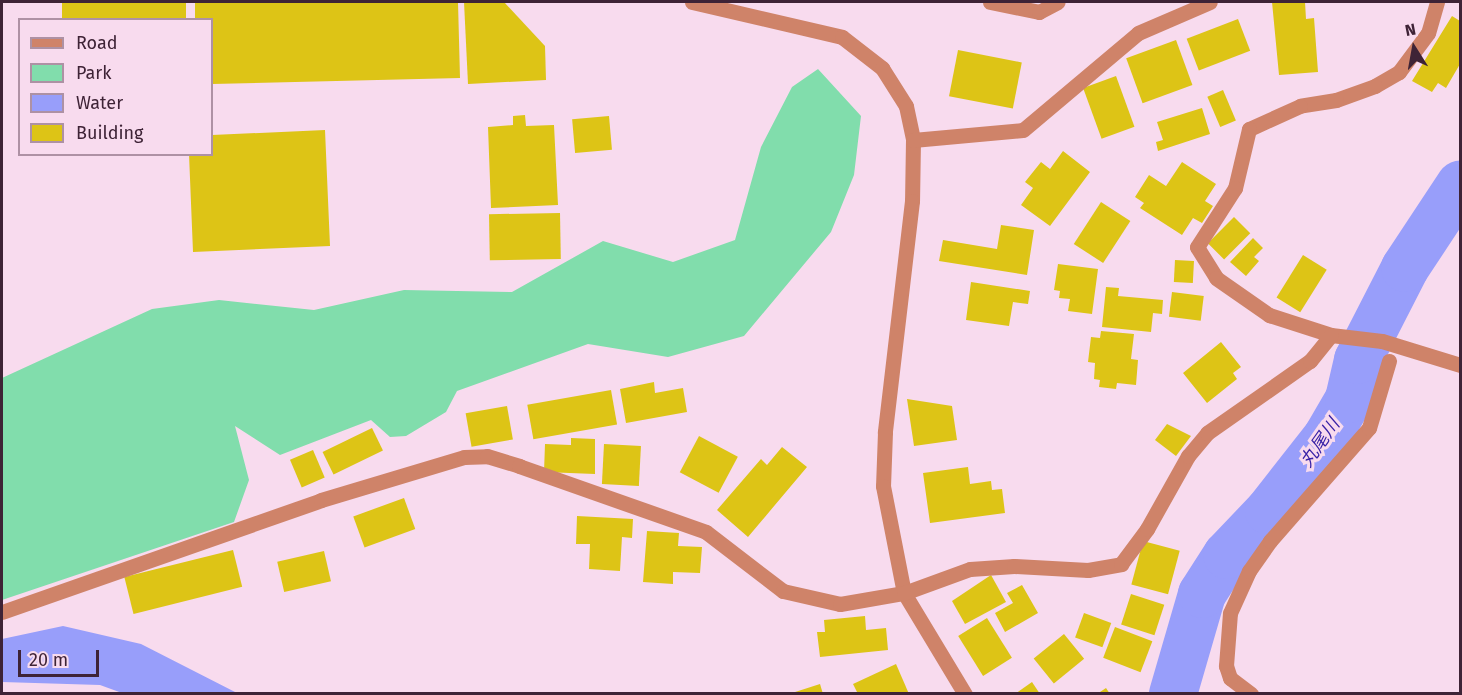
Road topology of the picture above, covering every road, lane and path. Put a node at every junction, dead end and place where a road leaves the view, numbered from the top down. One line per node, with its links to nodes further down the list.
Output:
1 (692, 2): 6 (street)
2 (990, 2): 3 (street)
3 (1058, 2)
4 (1210, 2): 6 (street)
5 (1437, 2): 7 (street)
6 (914, 140): 10 (street)
7 (1330, 335): 9 (street); 10 (street)
8 (1389, 362): 13 (street)
9 (1461, 365)
10 (904, 592): 11 (street); 12 (street)
11 (2, 612)
12 (965, 693)
13 (1251, 693)

